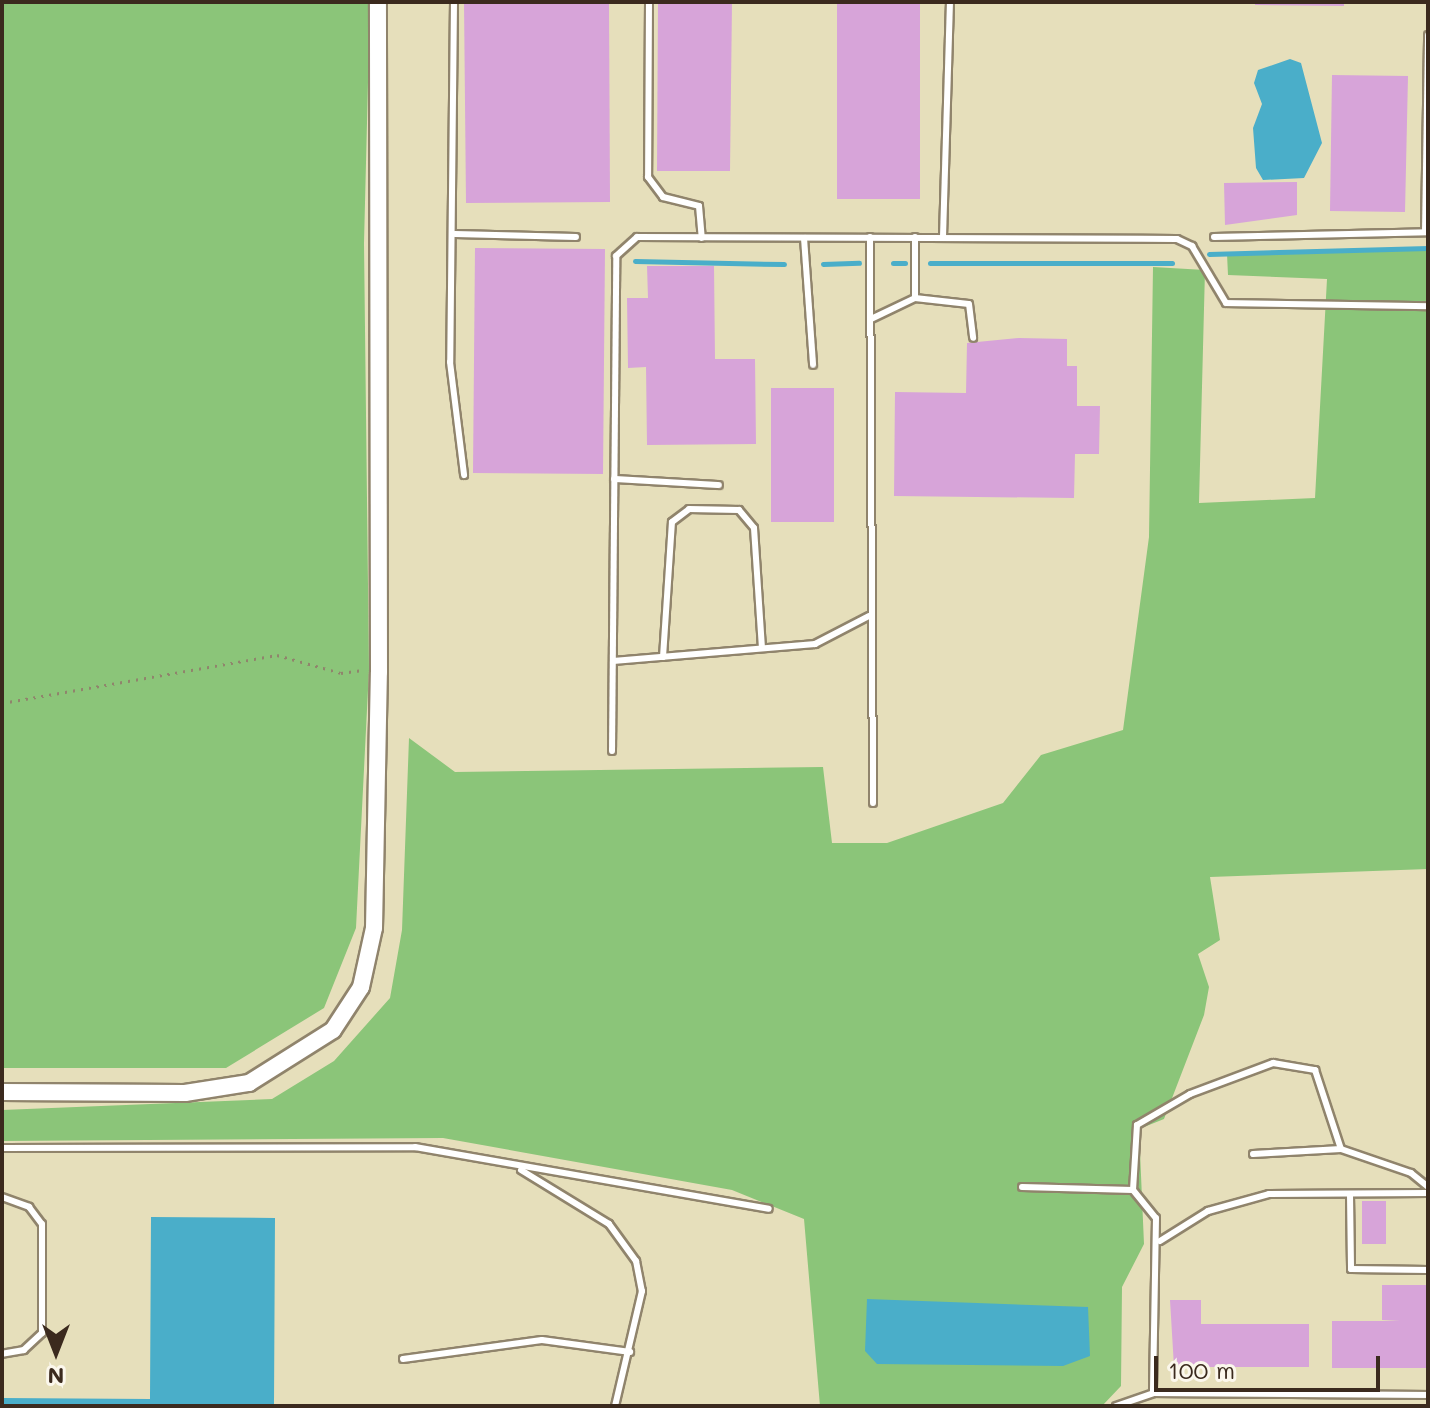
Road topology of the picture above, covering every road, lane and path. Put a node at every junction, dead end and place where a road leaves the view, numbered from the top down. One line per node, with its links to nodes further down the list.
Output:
1 (378, 2): 28 (street)
2 (454, 2): 8 (lane)
3 (649, 2): 14 (lane)
4 (950, 2): 12 (lane)
5 (1428, 35): 6 (lane)
6 (1426, 47): 7 (lane)
7 (1427, 232): 13 (lane)
8 (455, 234): 9 (lane); 21 (lane)
9 (576, 237)
10 (870, 237): 11 (lane); 15 (lane); 18 (lane)
11 (915, 237): 12 (lane); 16 (lane)
12 (943, 237): 17 (lane)
13 (1214, 237)
14 (702, 238): 15 (lane); 22 (lane)
15 (804, 238): 20 (lane)
16 (915, 298): 18 (lane); 19 (lane)
17 (1428, 306)
18 (871, 319): 24 (lane)
19 (973, 338)
20 (813, 365)
21 (464, 475)
22 (614, 479): 23 (lane); 27 (lane)
23 (719, 485)
24 (869, 616): 25 (lane); 31 (lane)
25 (762, 648): 26 (lane); 26 (lane)
26 (663, 657): 27 (lane)
27 (613, 661): 30 (lane)
28 (379, 672): 29 (path); 32 (street)
29 (2, 703)
30 (612, 751)
31 (873, 803)
32 (2, 1092)
33 (2, 1148): 36 (lane)
34 (1341, 1149): 35 (lane); 38 (lane); 39 (lane)
35 (1253, 1154)
36 (514, 1167): 42 (lane); 45 (lane)
37 (1022, 1187): 38 (lane)
38 (1133, 1190): 43 (lane)
39 (1428, 1190): 40 (lane)
40 (1350, 1195): 43 (lane); 44 (lane)
41 (2, 1197): 46 (lane)
42 (769, 1209)
43 (1160, 1241): 48 (lane)
44 (1428, 1270)
45 (630, 1352): 47 (lane); 50 (lane)
46 (2, 1354)
47 (403, 1359)
48 (1153, 1393): 49 (lane); 51 (lane)
49 (1428, 1395)
50 (615, 1406)
51 (1116, 1406)

